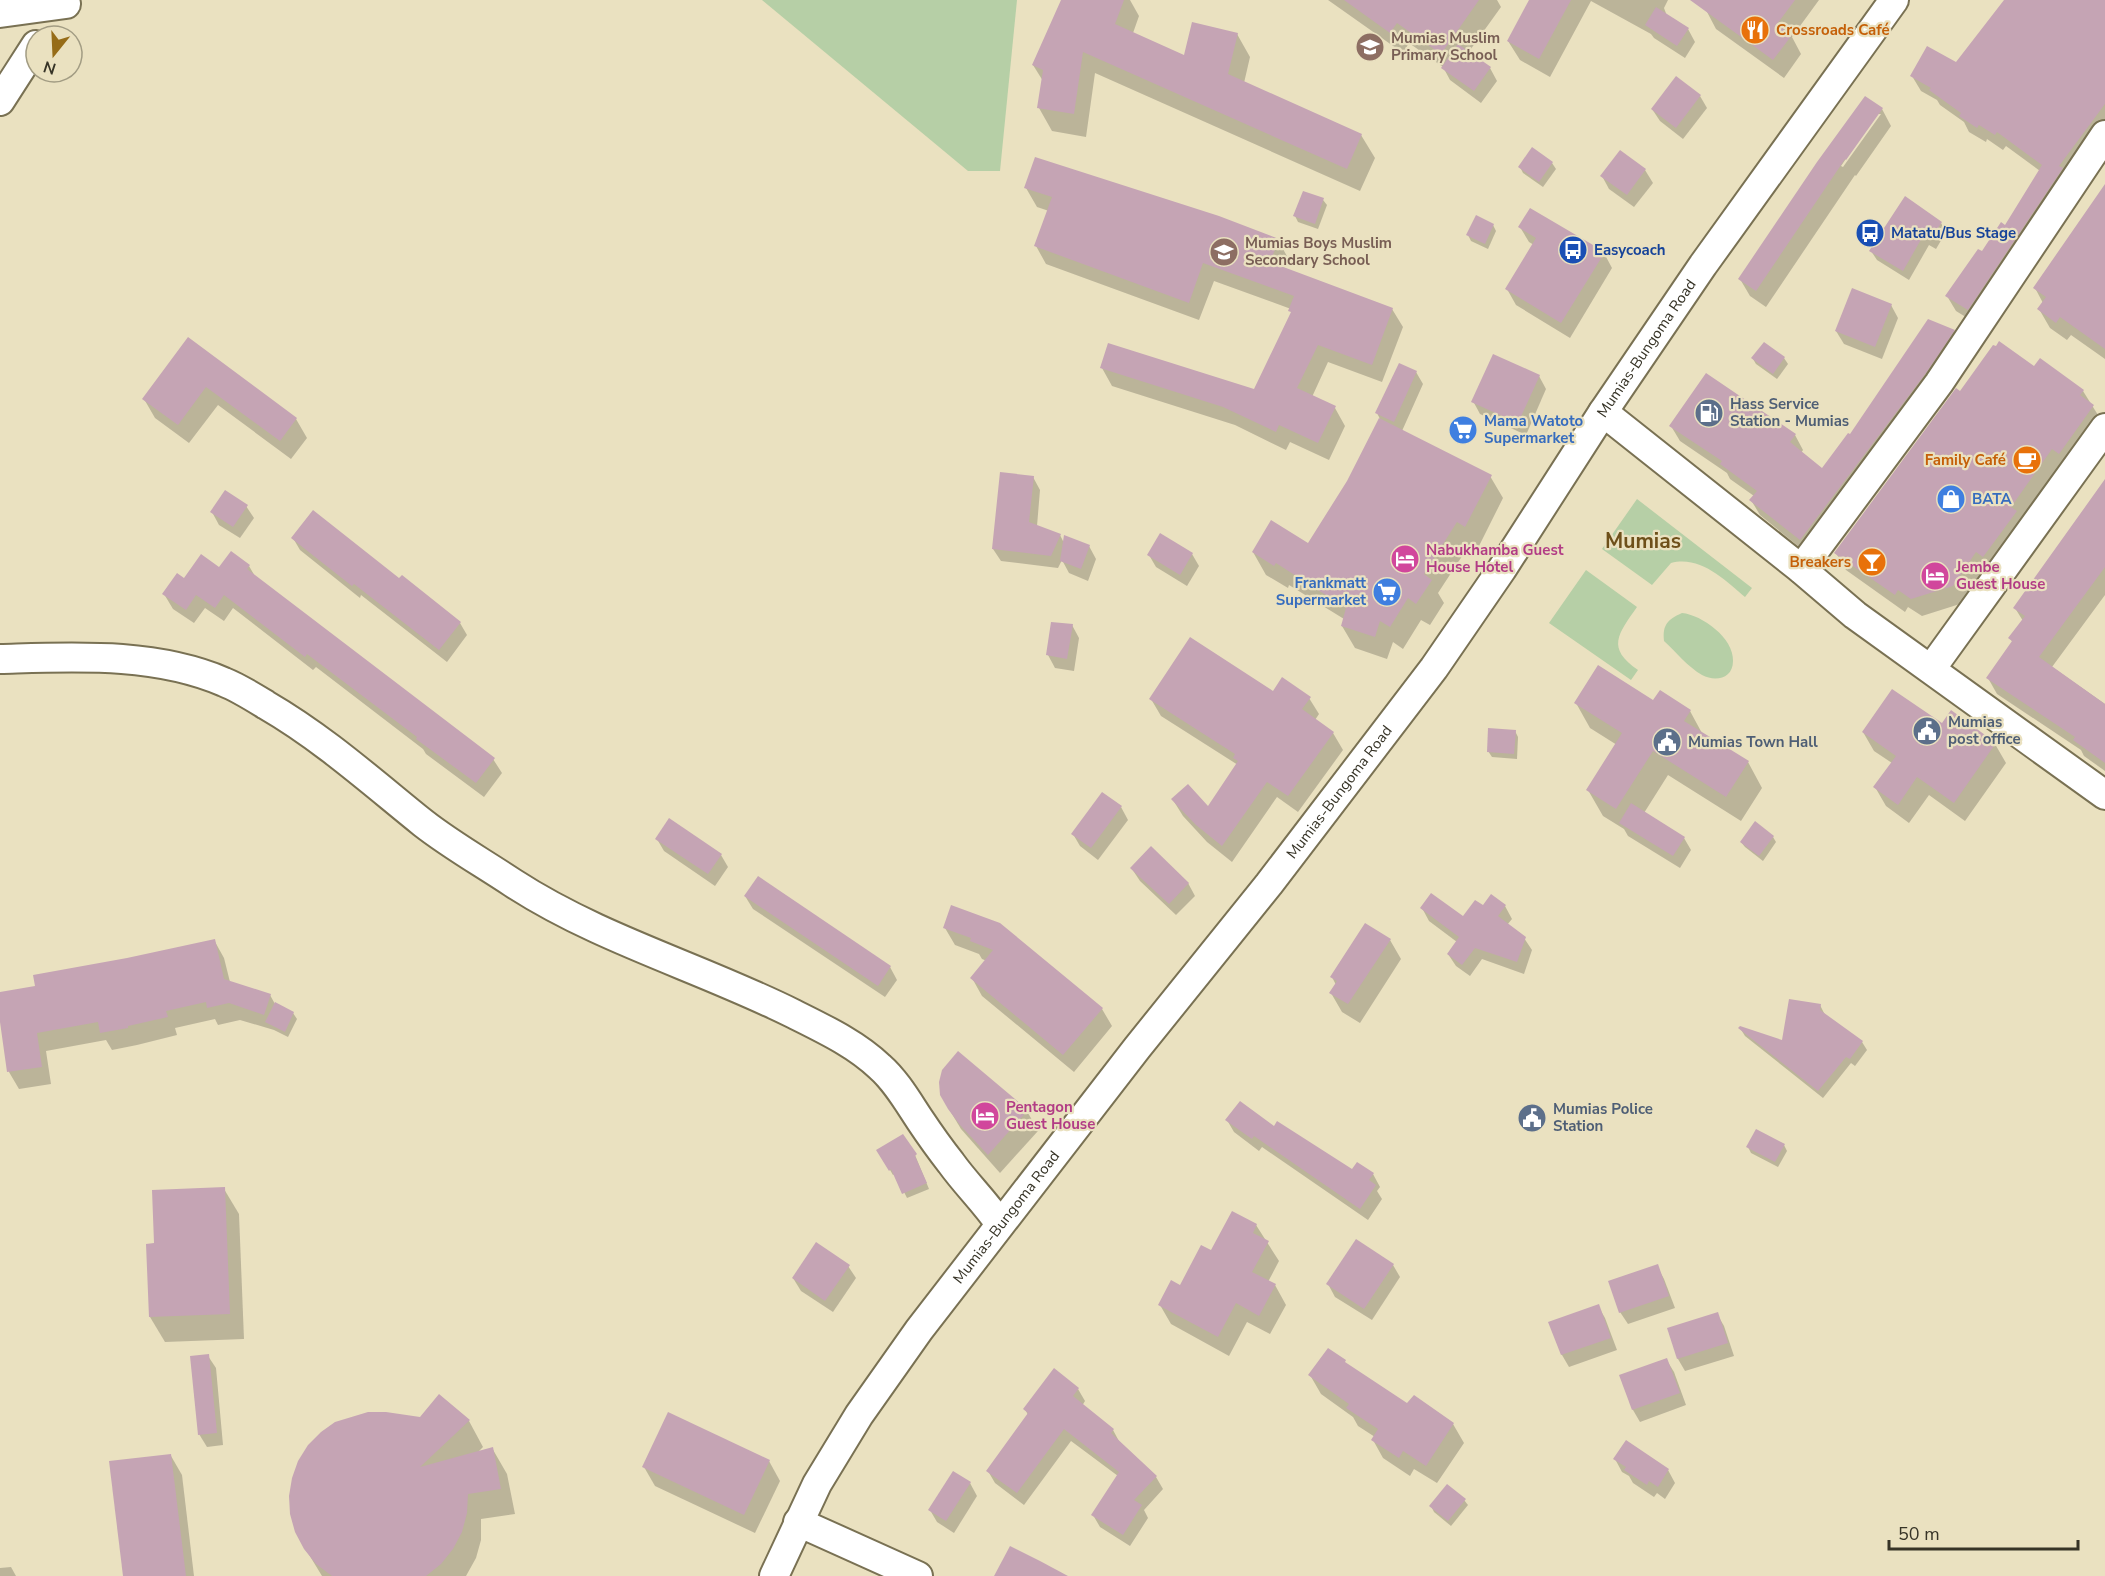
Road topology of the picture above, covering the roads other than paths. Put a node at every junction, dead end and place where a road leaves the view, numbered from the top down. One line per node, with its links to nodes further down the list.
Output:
1 (1894, 0): 8 (street, Mumias-Bungoma Road)
2 (68, 2): 3 (street); 4 (street)
3 (0, 13)
4 (51, 24)
5 (24, 64): 6 (street)
6 (0, 101)
7 (2105, 135): 10 (street)
8 (1603, 412): 10 (street); 14 (street, Mumias-Bungoma Road)
9 (2105, 428): 12 (street)
10 (1801, 569): 12 (street)
11 (0, 659): 14 (street)
12 (1931, 669): 13 (street)
13 (2105, 795)
14 (1000, 1224): 15 (street, Mumias-Bungoma Road)
15 (798, 1522): 16 (street, Mumias-Bungoma Road); 17 (street)
16 (774, 1576)
17 (918, 1576)

